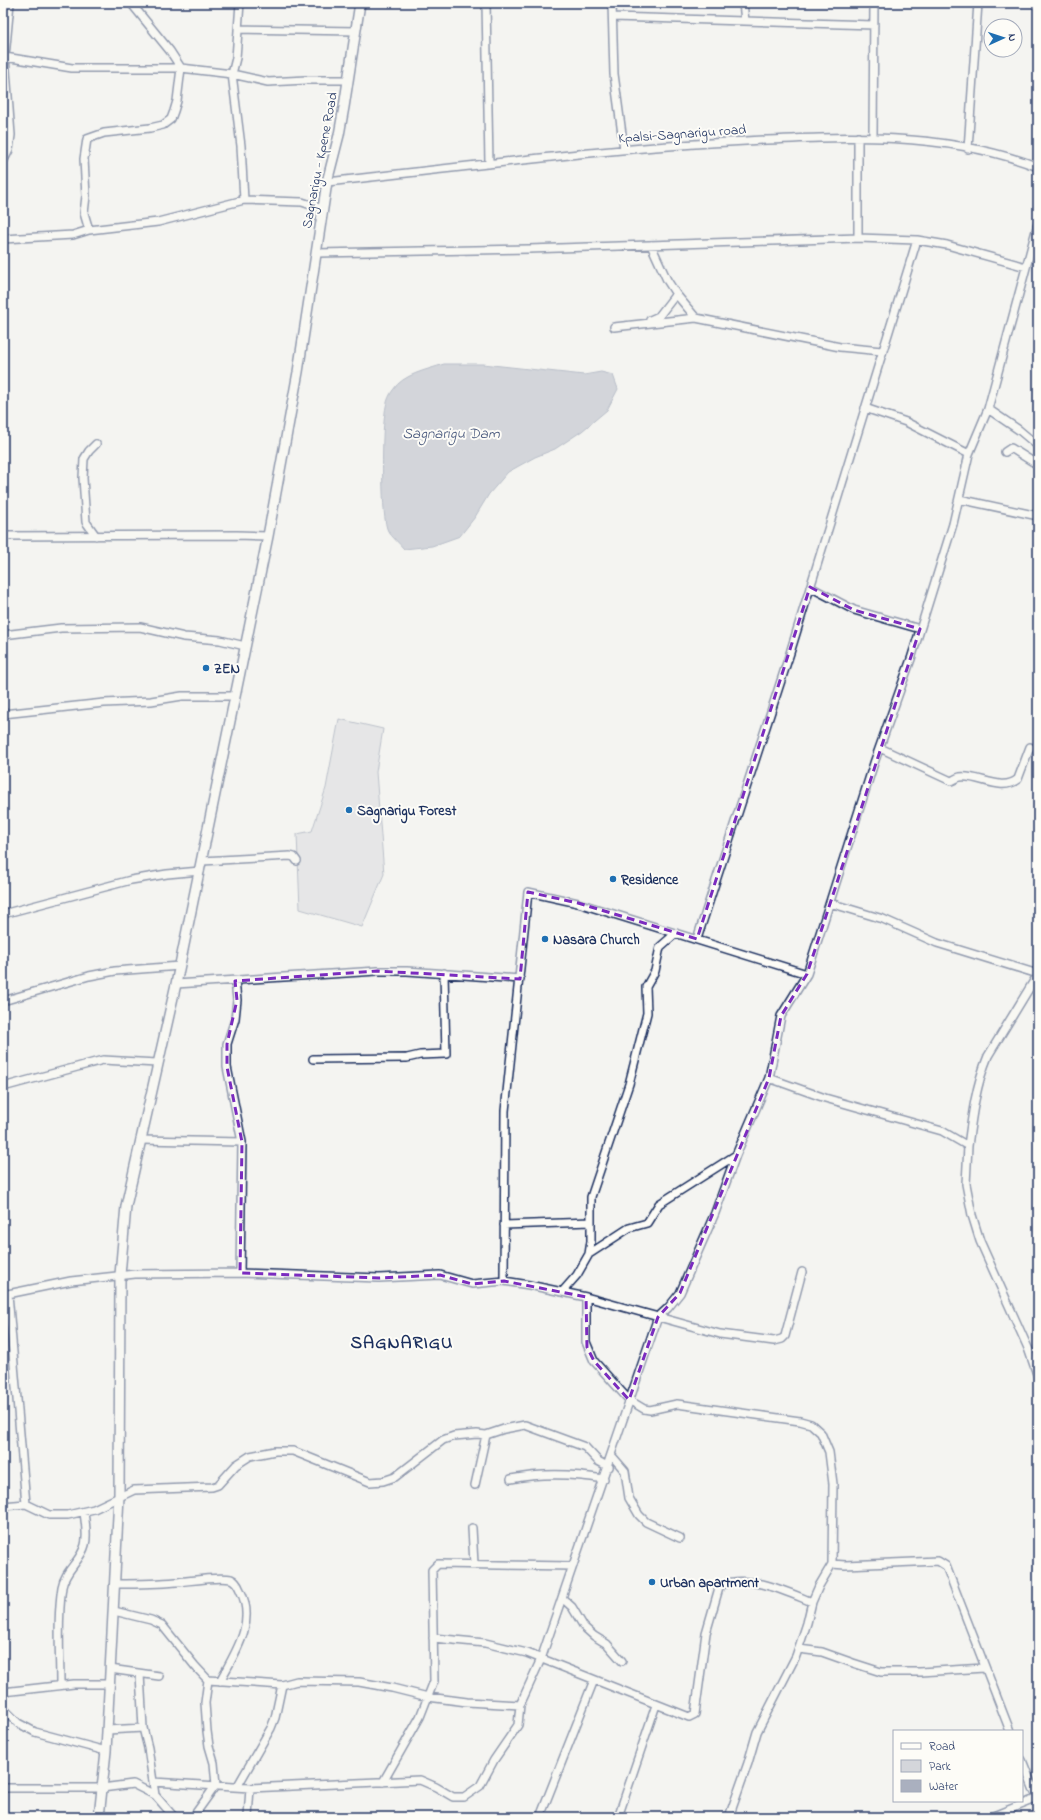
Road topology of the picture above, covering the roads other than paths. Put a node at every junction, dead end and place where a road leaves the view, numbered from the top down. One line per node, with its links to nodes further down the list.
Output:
1 (10, 3): 15 (street)
2 (131, 3): 16 (street)
3 (240, 3): 13 (street)
4 (360, 3): 14 (street, Sagnarigu - Kpene Road)
5 (486, 3): 24 (street)
6 (612, 3): 10 (street)
7 (743, 3): 11 (street)
8 (874, 3): 12 (street)
9 (978, 3): 22 (street)
10 (613, 16): 11 (street); 21 (street)
11 (745, 21): 12 (street)
12 (874, 25): 20 (street)
13 (238, 29): 14 (street); 17 (street)
14 (356, 31): 18 (street, Sagnarigu - Kpene Road)
15 (5, 57): 16 (street); 23 (street)
16 (181, 68): 17 (street); 32 (street)
17 (232, 74): 18 (street); 29 (street)
18 (348, 80): 26 (street, Sagnarigu - Kpene Road)
19 (858, 137): 20 (street, Kpalsi-Sagnarigu road); 21 (street, Kpalsi-Sagnarigu road); 33 (street)
20 (873, 137): 22 (street, Kpalsi-Sagnarigu road)
21 (624, 149): 24 (street, Kpalsi-Sagnarigu road)
22 (968, 149): 25 (street, Kpalsi-Sagnarigu road)
23 (3, 162)
24 (489, 164): 26 (street, Kpalsi-Sagnarigu road)
25 (1038, 167)
26 (327, 182): 30 (street, Sagnarigu - Kpene Road)
27 (3, 186): 28 (street)
28 (3, 200)
29 (244, 200): 30 (street); 32 (street)
30 (323, 209): 37 (street, Sagnarigu - Kpene Road)
31 (1038, 223): 38 (street)
32 (89, 230): 34 (street)
33 (858, 238): 35 (street); 36 (street)
34 (3, 239)
35 (917, 240): 38 (street); 43 (street)
36 (651, 245): 37 (street); 39 (street)
37 (317, 252): 55 (street, Sagnarigu - Kpene Road)
38 (1026, 267): 45 (street)
39 (676, 294): 40 (street); 41 (street)
40 (696, 318): 41 (street); 43 (street)
41 (644, 323): 42 (street)
42 (614, 327)
43 (882, 351): 44 (street)
44 (865, 408): 49 (street); 56 (street)
45 (988, 409): 47 (street); 49 (street)
46 (96, 444): 54 (street)
47 (1038, 446)
48 (1005, 452): 50 (street)
49 (969, 454): 51 (street)
50 (1038, 465)
51 (959, 499): 52 (street); 57 (street)
52 (1038, 516)
53 (3, 536): 54 (street)
54 (96, 536): 55 (street)
55 (268, 536): 59 (street, Sagnarigu - Kpene Road)
56 (810, 587): 57 (street); 70 (street)
57 (920, 628): 63 (street)
58 (3, 635): 59 (street)
59 (245, 646): 60 (street, Sagnarigu - Kpene Road)
60 (235, 696): 61 (street); 64 (street, Sagnarigu - Kpene Road)
61 (3, 714)
62 (1030, 747): 63 (street)
63 (880, 748): 67 (street)
64 (202, 861): 65 (street); 66 (street, Sagnarigu - Kpene Road)
65 (296, 862)
66 (200, 871): 68 (street); 71 (street, Sagnarigu - Kpene Road)
67 (830, 903): 73 (street); 74 (street)
68 (3, 914)
69 (676, 934): 70 (street); 75 (street); 87 (street)
70 (697, 939): 73 (street)
71 (180, 966): 77 (street, Sagnarigu - Kpene Road); 78 (street)
72 (444, 973): 75 (street); 76 (street); 79 (street)
73 (806, 974): 81 (street)
74 (1038, 974): 85 (street)
75 (520, 979): 88 (street)
76 (235, 981): 77 (street); 84 (street)
77 (176, 984): 80 (street, Sagnarigu - Kpene Road)
78 (3, 1001)
79 (313, 1059)
80 (157, 1063): 82 (street); 83 (street, Sagnarigu - Kpene Road)
81 (769, 1078): 85 (street); 86 (street)
82 (3, 1087)
83 (140, 1140): 84 (street); 92 (street, Sagnarigu - Kpene Road)
84 (242, 1142): 91 (street)
85 (968, 1146): 98 (street)
86 (736, 1155): 89 (street); 97 (street)
87 (591, 1222): 88 (street); 89 (street)
88 (504, 1225): 93 (street)
89 (589, 1254): 94 (street)
90 (802, 1272): 97 (street)
91 (240, 1273): 92 (street); 93 (street)
92 (120, 1275): 95 (street); 106 (street, Sagnarigu - Kpene Road)
93 (504, 1282): 94 (street)
94 (562, 1292): 96 (street)
95 (6, 1295): 107 (street)
96 (586, 1297): 97 (street); 99 (street)
97 (658, 1317): 99 (street)
98 (1038, 1377)
99 (629, 1400): 101 (street); 113 (street)
100 (486, 1435): 102 (street); 105 (street); 106 (street)
101 (612, 1456): 102 (street); 111 (street)
102 (609, 1467): 104 (street)
103 (511, 1479): 104 (street)
104 (604, 1479): 114 (street)
105 (475, 1485)
106 (119, 1496): 109 (street); 115 (street, Sagnarigu - Kpene Road)
107 (26, 1504): 108 (street); 109 (street)
108 (3, 1506)
109 (84, 1512): 131 (street)
110 (472, 1528): 112 (street)
111 (680, 1538)
112 (474, 1564): 114 (street); 119 (street)
113 (832, 1564): 117 (street); 123 (street)
114 (573, 1566): 116 (street)
115 (115, 1584): 118 (street, Sagnarigu - Kpene Road); 129 (street)
116 (562, 1598): 121 (street); 122 (street)
117 (812, 1602): 120 (street); 136 (street)
118 (114, 1611): 124 (street, Sagnarigu - Kpene Road); 127 (street)
119 (433, 1638): 121 (street); 134 (street)
120 (799, 1649): 123 (street); 158 (street)
121 (542, 1659): 128 (street); 135 (street)
122 (622, 1661)
123 (984, 1668): 140 (street)
124 (110, 1669): 125 (street); 130 (street, Sagnarigu - Kpene Road)
125 (140, 1674): 126 (street); 138 (street)
126 (159, 1676)
127 (208, 1680): 129 (street); 145 (street)
128 (594, 1680): 136 (street); 156 (street)
129 (220, 1681): 132 (street)
130 (109, 1684): 131 (street); 139 (street, Sagnarigu - Kpene Road)
131 (60, 1685): 133 (street)
132 (282, 1685): 134 (street); 146 (street)
133 (3, 1692)
134 (428, 1697): 135 (street); 144 (street)
135 (520, 1705): 144 (street)
136 (656, 1705): 157 (street)
137 (3, 1708): 141 (street)
138 (143, 1728): 139 (street); 143 (street)
139 (107, 1730): 141 (street, Sagnarigu - Kpene Road)
140 (1010, 1730)
141 (106, 1751): 148 (street, Sagnarigu - Kpene Road)
142 (1023, 1763): 151 (street)
143 (153, 1782): 145 (street); 150 (street)
144 (384, 1782): 149 (street)
145 (216, 1785): 146 (street); 154 (street)
146 (237, 1787): 149 (street)
147 (3, 1788): 148 (street)
148 (102, 1788): 150 (street); 152 (street, Sagnarigu - Kpene Road)
149 (250, 1788): 155 (street)
150 (155, 1795): 153 (street)
151 (1037, 1798): 159 (street)
152 (100, 1817)
153 (174, 1817)
154 (194, 1817)
155 (248, 1817)
156 (540, 1817)
157 (618, 1817)
158 (729, 1817)
159 (991, 1817)

